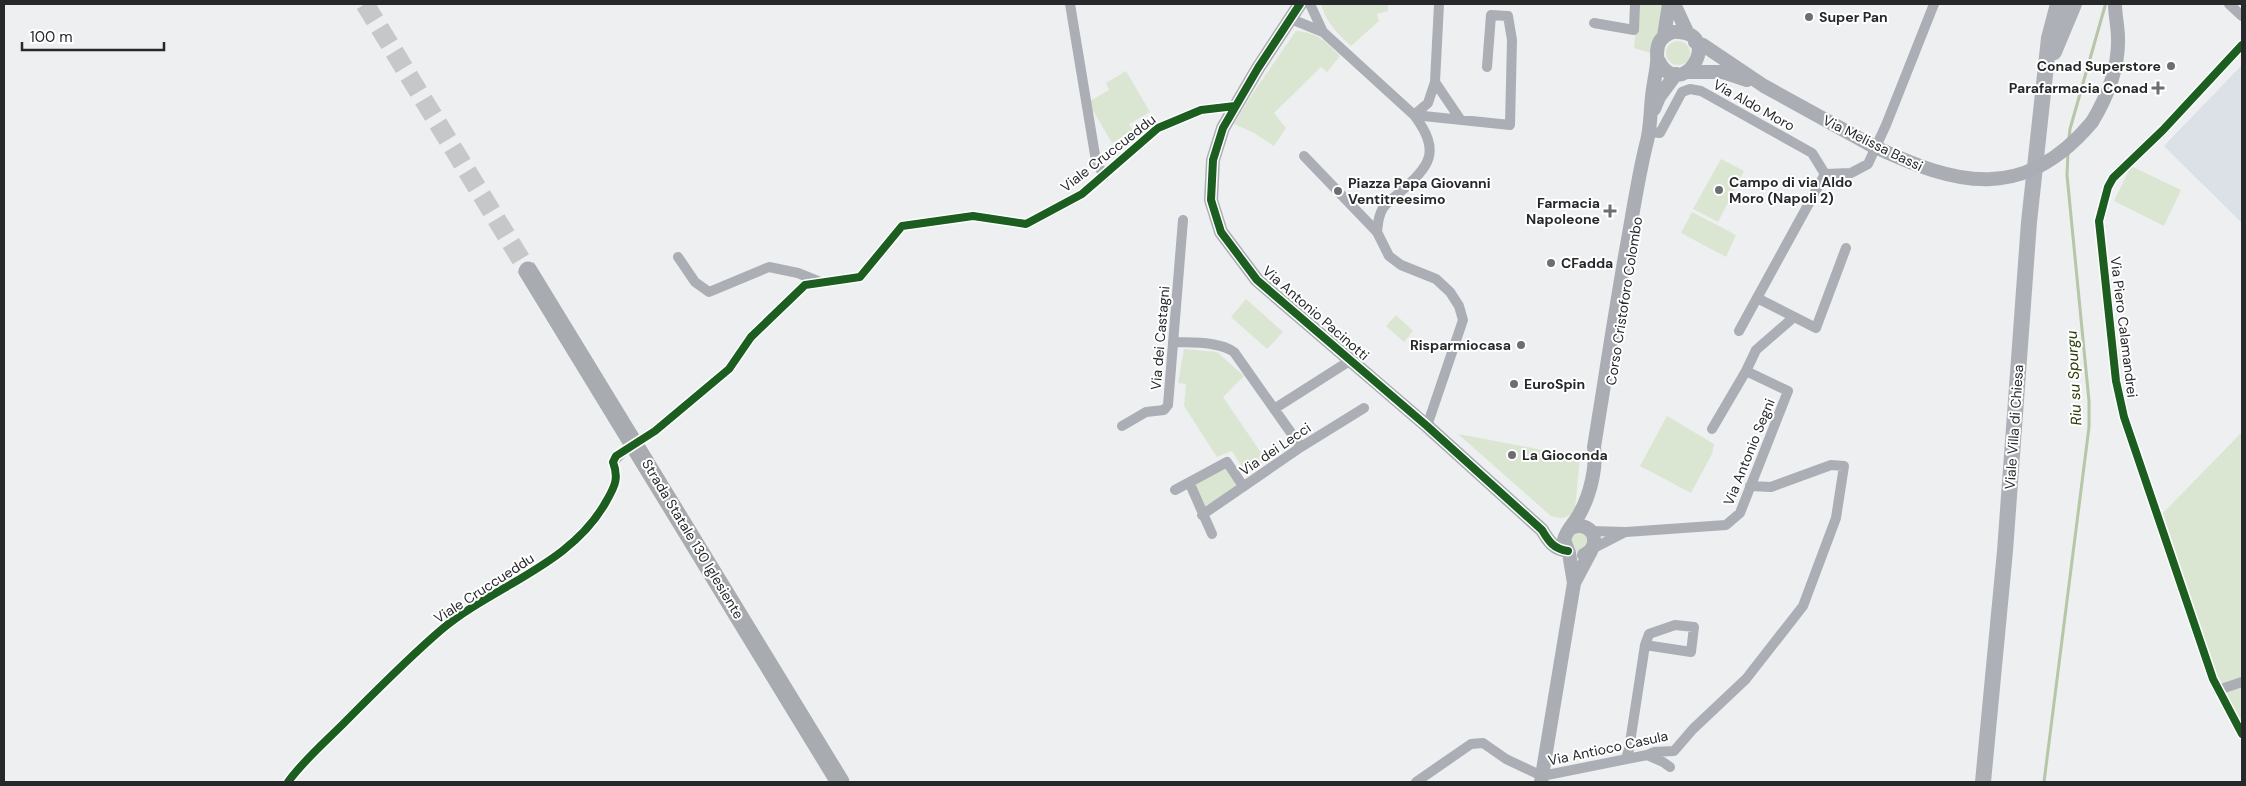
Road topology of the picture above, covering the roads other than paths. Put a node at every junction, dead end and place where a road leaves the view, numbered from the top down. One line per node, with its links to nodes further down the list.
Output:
1 (1070, 4): 33 (street)
2 (1300, 4): 14 (street, Via Antonio Pacinotti)
3 (1310, 4): 16 (street)
4 (1438, 4): 24 (street)
5 (1635, 4): 15 (street)
6 (1669, 4): 17 (street, Corso Cristoforo Colombo)
7 (1674, 4): 18 (street, Corso Cristoforo Colombo)
8 (1934, 4): 32 (street)
9 (2058, 4): 23 (main road, Viale Villa di Chiesa)
10 (2074, 4): 23 (main road, Viale Villa di Chiesa)
11 (2229, 4): 13 (street)
12 (2114, 6): 25 (street, Via Melissa Bassi, bridge)
13 (2242, 16)
14 (1290, 19): 16 (street); 26 (street, Via Antonio Pacinotti)
15 (1594, 23)
16 (1323, 32): 28 (street)
17 (1664, 36): 18 (street); 20 (street, Corso Cristoforo Colombo)
18 (1692, 38): 22 (street, Corso Cristoforo Colombo); 25 (street, Via Melissa Bassi)
19 (2242, 45): 70 (street, Via Piero Calamandrei)
20 (1658, 60): 22 (street); 27 (street, Corso Cristoforo Colombo)
21 (1487, 67): 29 (street)
22 (1681, 73): 25 (street, Via Melissa Bassi); 27 (street, Corso Cristoforo Colombo)
23 (2046, 73): 79 (main road, Viale Villa di Chiesa)
24 (1435, 82): 28 (street); 29 (street)
25 (1764, 86)
26 (1235, 106): 33 (street, Viale Cruccueddu); 44 (street, Via Antonio Pacinotti)
27 (1652, 114): 30 (street, Corso Cristoforo Colombo)
28 (1414, 115): 29 (street); 35 (street)
29 (1460, 119)
30 (1648, 137): 32 (street, Via Aldo Moro); 54 (street, Corso Cristoforo Colombo)
31 (1304, 156): 35 (street)
32 (1825, 174): 40 (street)
33 (1104, 176): 39 (street, Viale Cruccueddu)
34 (1183, 220): 43 (street, Via dei Castagni)
35 (1377, 232): 49 (street)
36 (1846, 248): 41 (street)
37 (678, 257): 39 (street)
38 (528, 271): 77 (highway, Strada Statale 130 Iglesiente)
39 (821, 283): 51 (street, Viale Cruccueddu)
40 (1757, 298): 41 (street); 42 (street)
41 (1794, 317): 45 (street)
42 (1738, 331)
43 (1174, 342): 47 (street); 48 (street, Via dei Castagni)
44 (1351, 360): 47 (street); 49 (street, Via Antonio Pacinotti)
45 (1746, 371): 50 (street); 57 (street, Via Antonio Segni)
46 (1364, 408): 52 (street, Via dei Lecci)
47 (1274, 409): 52 (street)
48 (1122, 426)
49 (1428, 426): 61 (street, Via Antonio Pacinotti)
50 (1712, 429)
51 (638, 441)
52 (1301, 447): 56 (street, Via dei Lecci)
53 (627, 448): 76 (street, Viale Cruccueddu)
54 (1590, 482): 60 (street, Corso Cristoforo Colombo); 62 (street, Corso Cristoforo Colombo)
55 (1190, 484): 56 (street); 58 (street); 59 (street)
56 (1243, 486): 59 (street, Via dei Lecci)
57 (1750, 486): 63 (street, Via Antonio Segni); 72 (street, Via Antioco Casula)
58 (1175, 490)
59 (1202, 515): 64 (street)
60 (1569, 529): 61 (street); 62 (street); 66 (street)
61 (1542, 530): 66 (street, Via Antonio Pacinotti)
62 (1591, 530): 63 (street, Via Antonio Segni); 65 (street, Corso Cristoforo Colombo)
63 (1626, 532): 65 (street, Via Antonio Segni)
64 (1212, 534)
65 (1592, 550): 66 (street); 67 (street)
66 (1569, 552): 67 (street)
67 (1574, 583): 75 (street)
68 (1645, 645): 68 (street); 73 (street)
69 (2242, 682): 70 (street)
70 (2218, 690): 71 (street, Via Piero Calamandrei)
71 (2242, 734)
72 (1647, 755): 73 (street, Via Antioco Casula); 74 (street)
73 (1626, 758): 75 (street, Via Antioco Casula)
74 (1670, 767)
75 (1541, 779): 78 (street)
76 (288, 782)
77 (840, 782)
78 (1416, 782)
79 (1983, 782)

